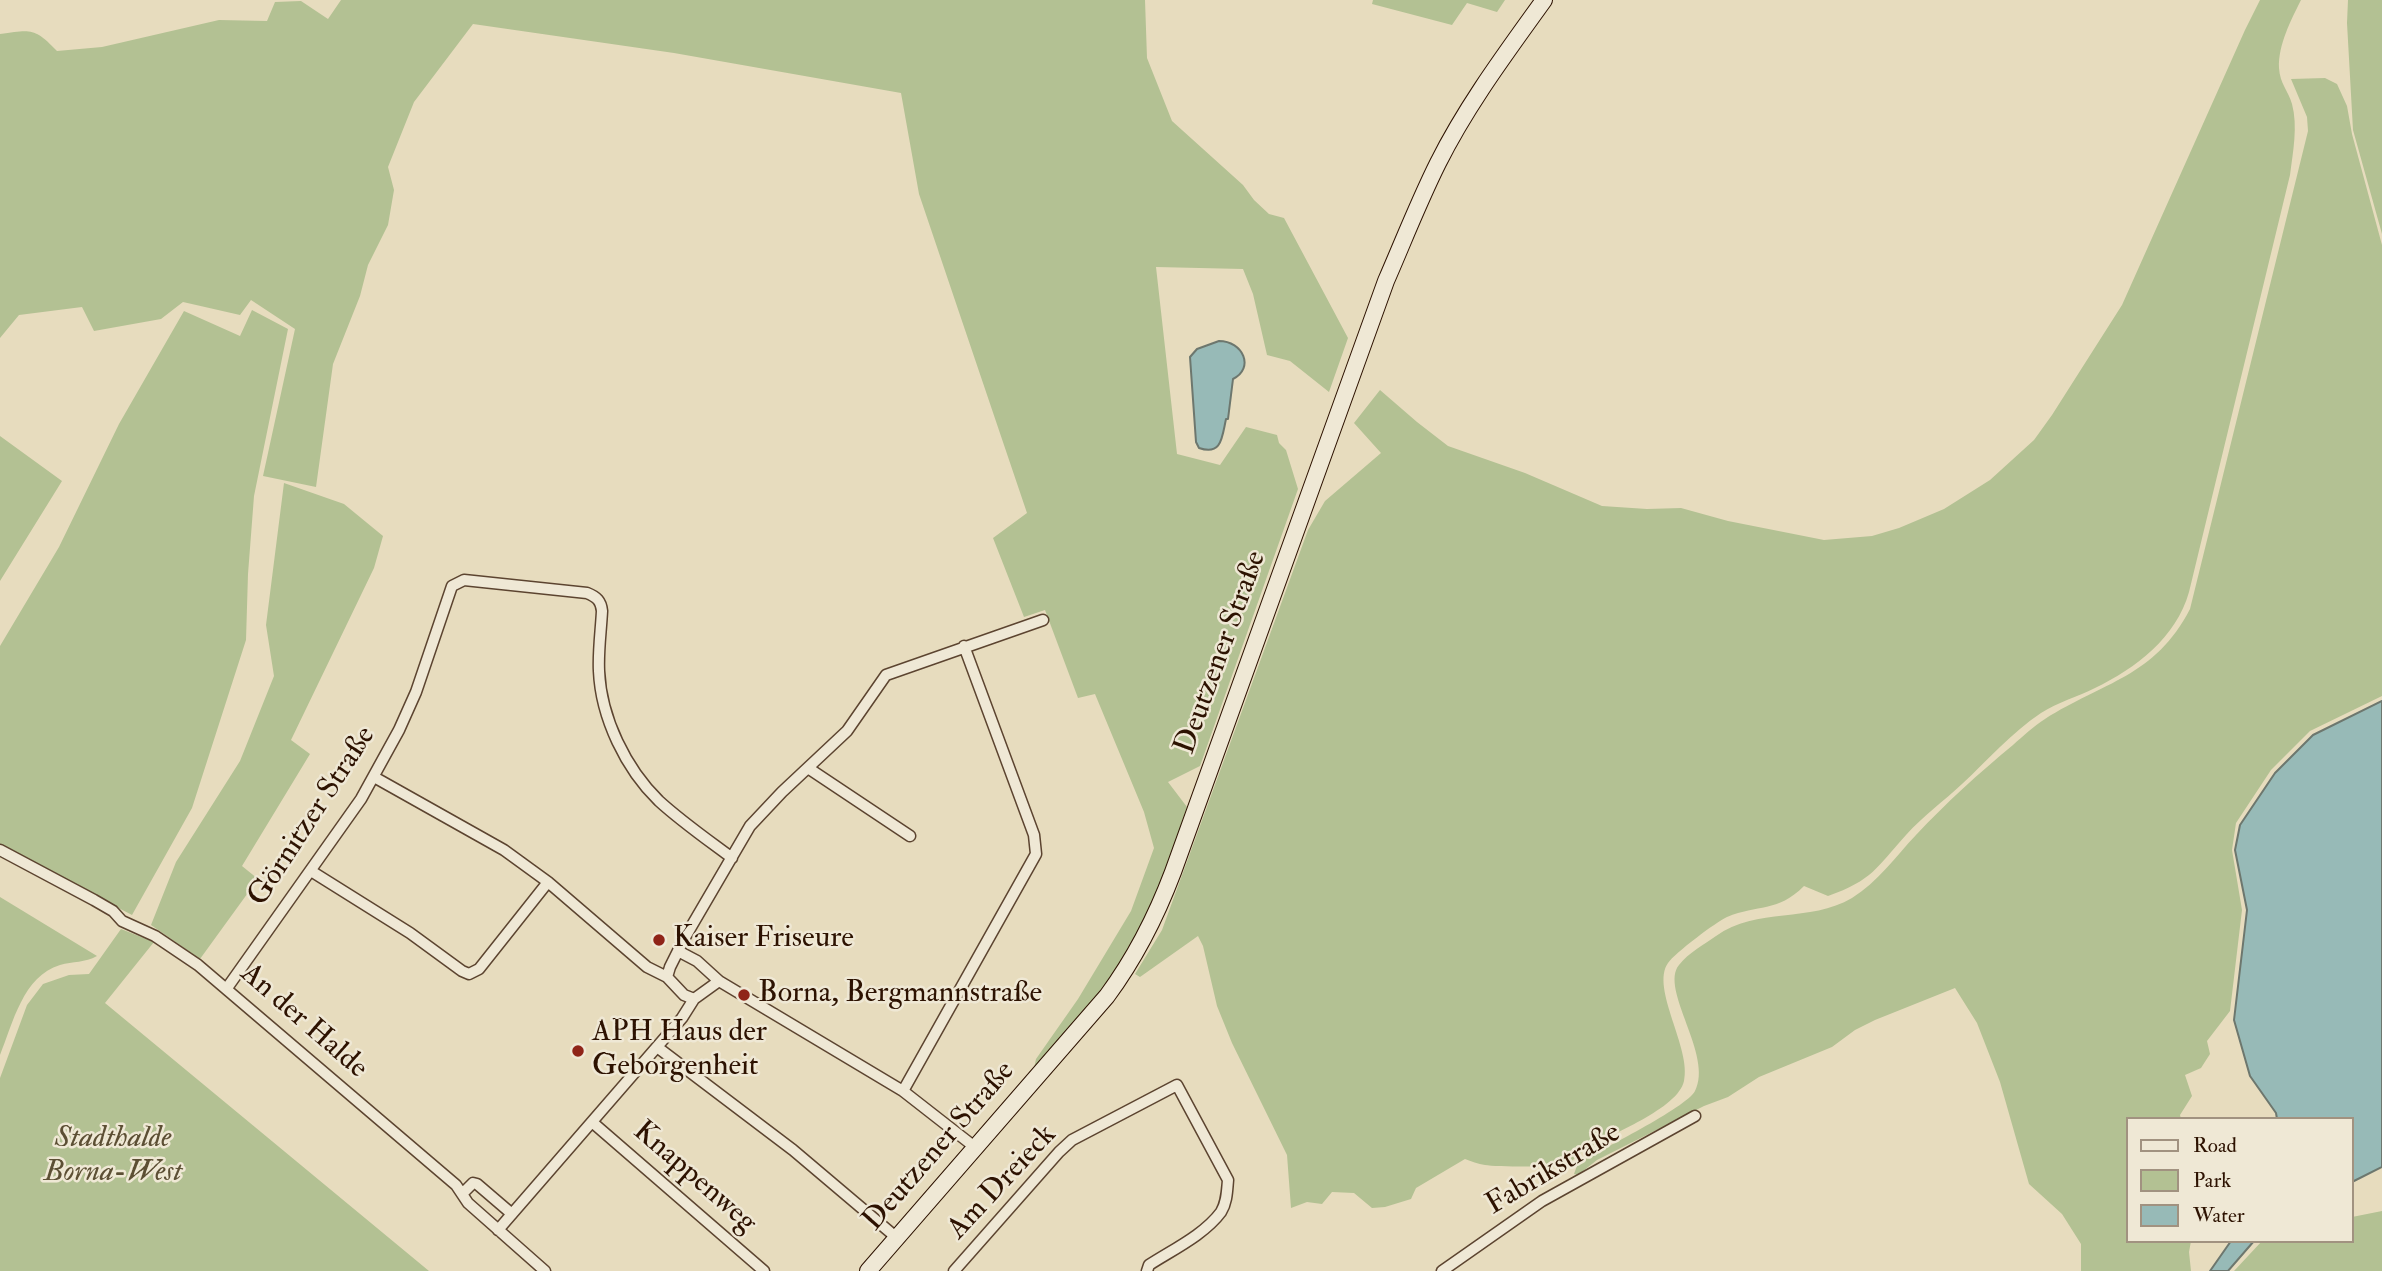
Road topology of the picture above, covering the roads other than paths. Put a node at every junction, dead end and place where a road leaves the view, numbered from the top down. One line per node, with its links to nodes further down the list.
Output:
1 (1544, 0): 20 (main road, Deutzener Straße)
2 (1043, 620): 3 (street)
3 (964, 646): 4 (street); 17 (street)
4 (808, 768): 6 (street); 8 (street)
5 (374, 777): 8 (street, Görnitzer Straße); 9 (street, Görnitzer Straße); 10 (street)
6 (911, 836)
7 (0, 850): 14 (street, An der Halde)
8 (732, 858): 11 (street)
9 (311, 871): 10 (street); 14 (street, Görnitzer Straße)
10 (548, 882): 12 (street)
11 (678, 951): 12 (street); 13 (street)
12 (667, 978): 15 (street)
13 (719, 981): 15 (street); 17 (street)
14 (227, 988): 21 (street, An der Halde)
15 (694, 999): 16 (street)
16 (657, 1047): 19 (street); 24 (street)
17 (903, 1091): 20 (street)
18 (1695, 1116): 30 (street, Fabrikstraße)
19 (592, 1122): 22 (street); 26 (street, Knappenweg)
20 (976, 1148): 24 (main road, Deutzener Straße)
21 (461, 1194): 22 (street); 23 (street, An der Halde)
22 (512, 1214): 23 (street)
23 (498, 1230): 25 (street, An der Halde)
24 (897, 1238): 27 (main road, Deutzener Straße)
25 (545, 1271)
26 (764, 1271)
27 (868, 1271)
28 (954, 1271): 29 (street, Am Dreieck)
29 (1147, 1271)
30 (1442, 1271)

